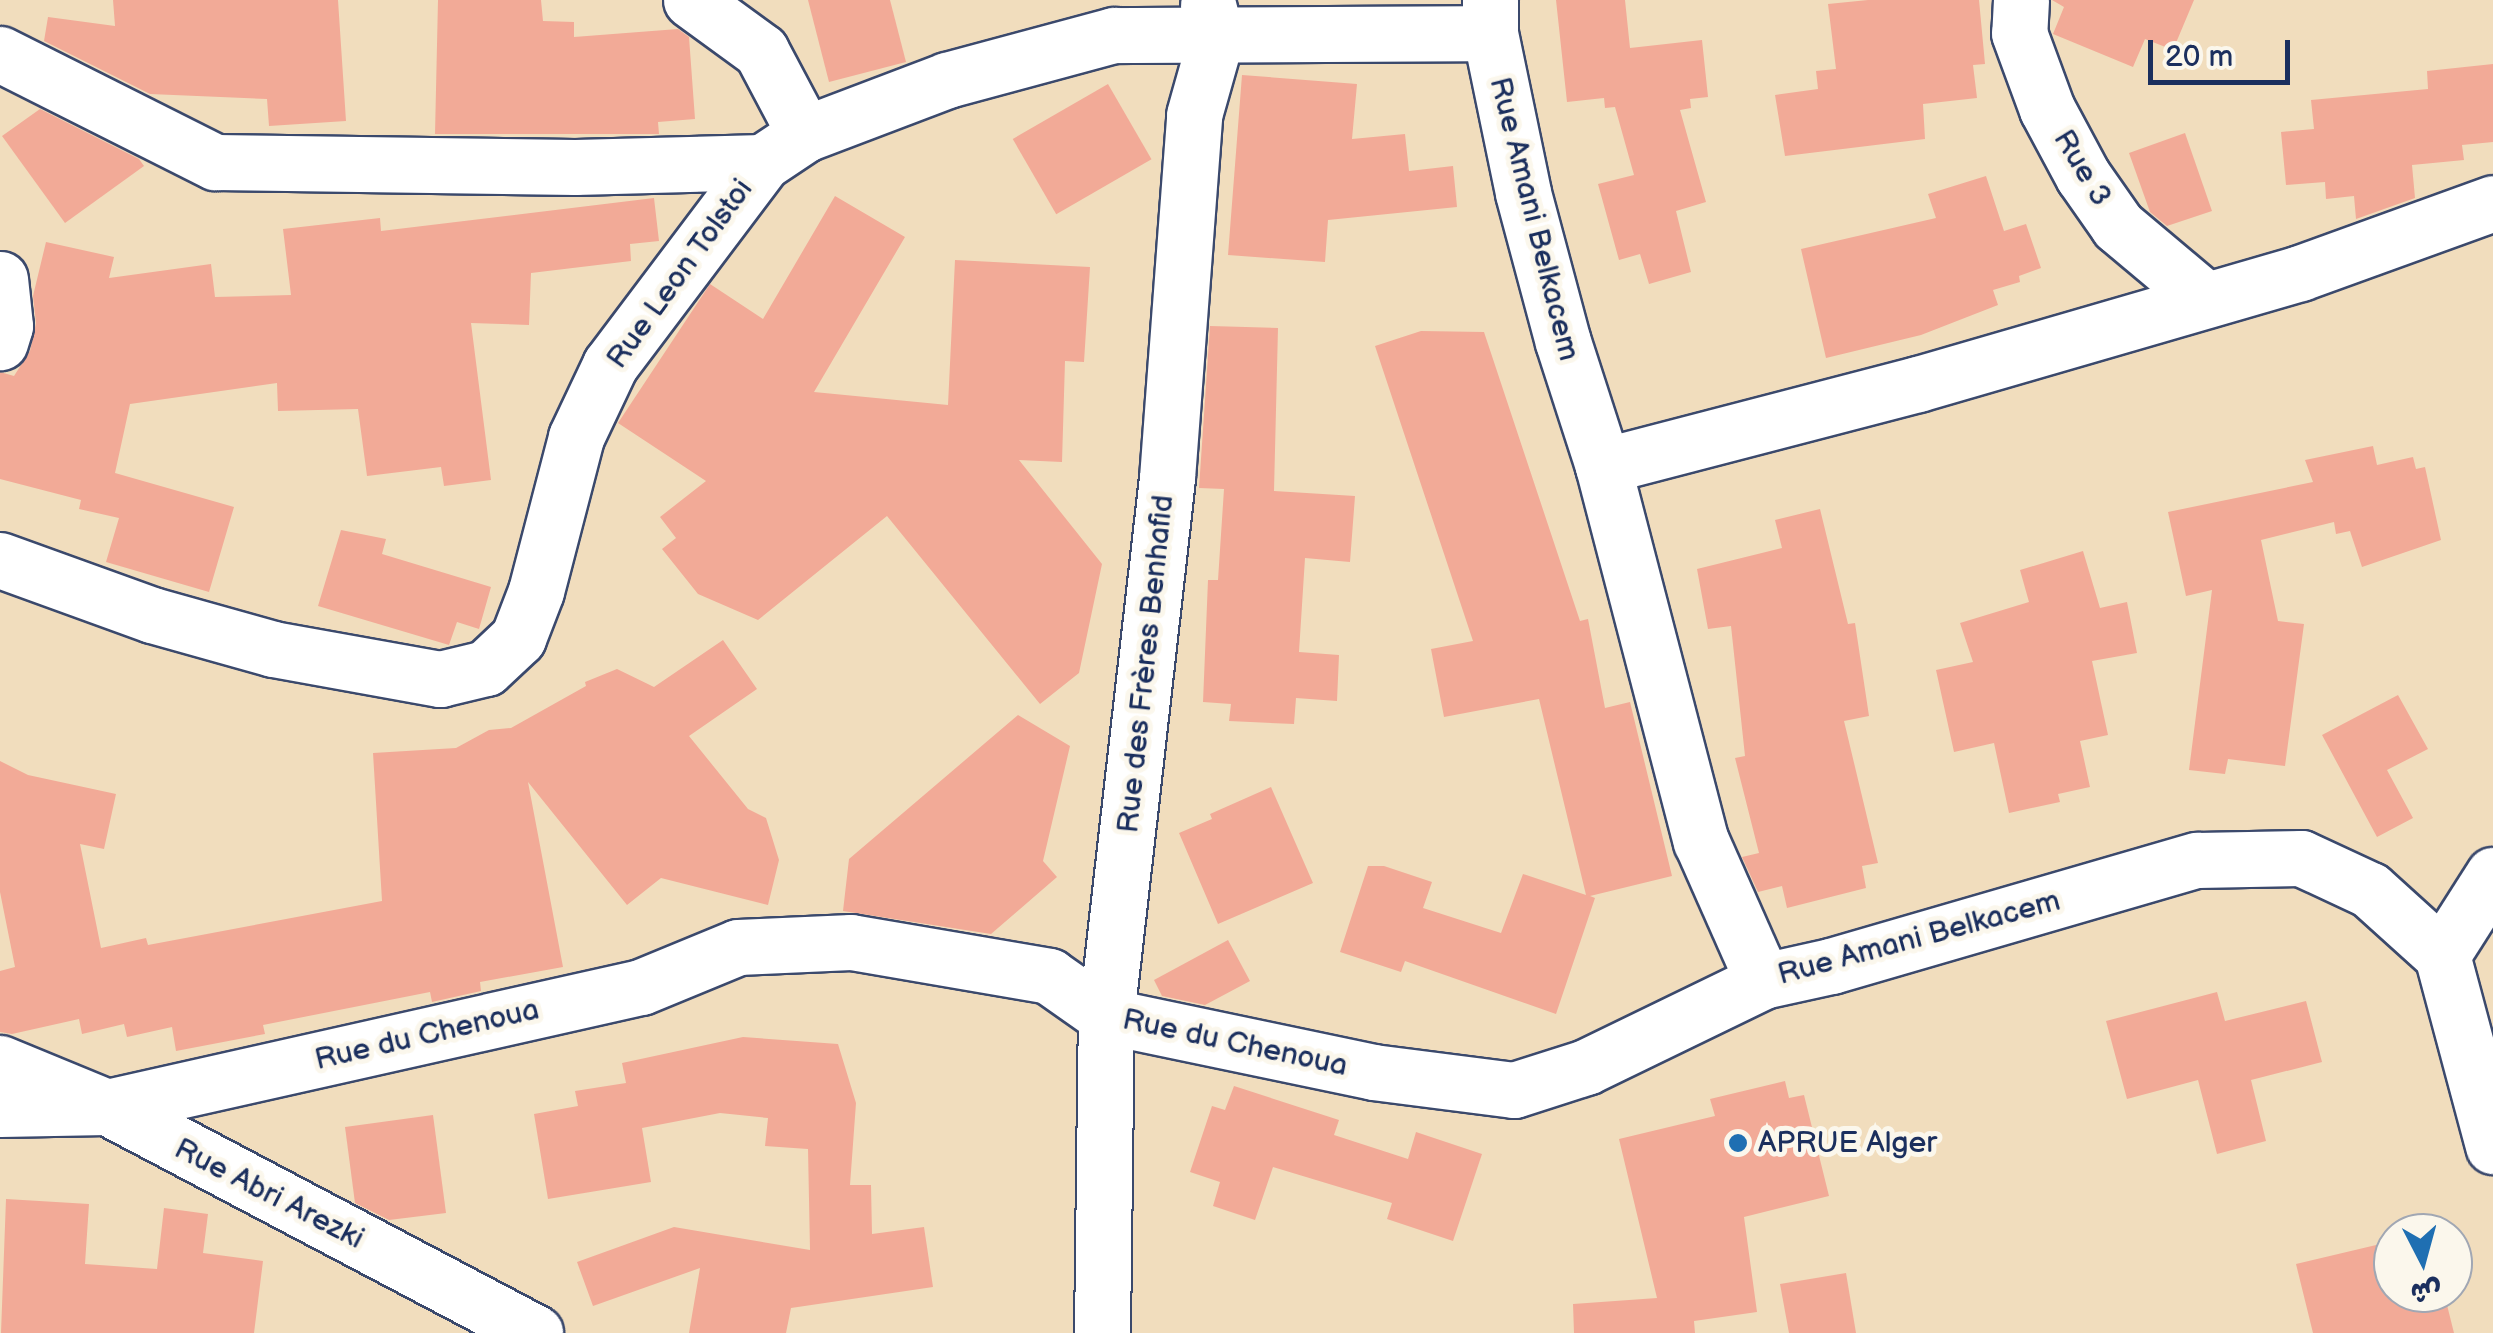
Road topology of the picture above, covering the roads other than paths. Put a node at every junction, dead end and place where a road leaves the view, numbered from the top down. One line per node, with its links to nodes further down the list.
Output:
1 (691, 0): 5 (street)
2 (2021, 0): 10 (street, Rue 3)
3 (1490, 16): 4 (street); 12 (street, Rue Amani Belkacem)
4 (1212, 18): 7 (street); 17 (street, Rue des Frères Benhafid)
5 (755, 25): 7 (street)
6 (0, 54): 7 (street)
7 (784, 148): 13 (street, Rue Leon Tolstoi)
8 (2493, 204): 10 (street)
9 (0, 280): 11 (street)
10 (2206, 299): 12 (street)
11 (0, 342)
12 (1603, 466): 16 (street, Rue Amani Belkacem)
13 (0, 560)
14 (2493, 876): 15 (street)
15 (2442, 954): 16 (street, Rue Amani Belkacem); 21 (street)
16 (1763, 982): 17 (street, Rue du Chenoua)
17 (1106, 1016): 19 (street, Rue du Chenoua); 23 (street, Rue des Frères Benhafid)
18 (0, 1063): 19 (street, Rue Abri Arezki)
19 (106, 1107): 20 (street, Rue du Chenoua); 22 (street, Rue Abri Arezki)
20 (0, 1109)
21 (2493, 1146)
22 (535, 1333)
23 (1102, 1333)

